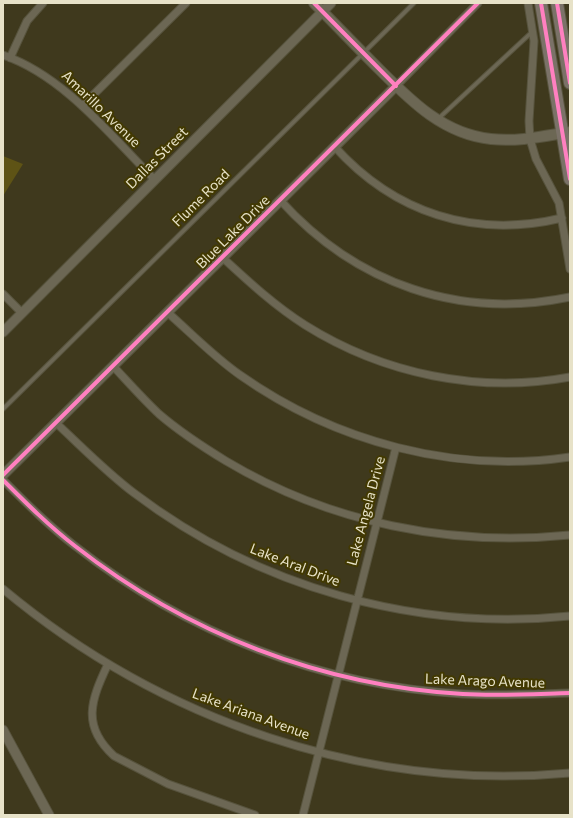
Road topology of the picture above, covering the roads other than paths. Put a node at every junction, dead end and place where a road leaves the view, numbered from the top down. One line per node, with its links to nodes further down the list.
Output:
1 (43, 3): 14 (street)
2 (186, 3): 17 (street)
3 (314, 3): 10 (main road)
4 (331, 3): 10 (street, Dallas Street)
5 (414, 3): 12 (lane, Flume Road)
6 (478, 3): 16 (street, Blue Lake Drive)
7 (528, 3): 11 (street)
8 (541, 3): 19 (main road)
9 (557, 3): 15 (main road)
10 (323, 12): 12 (main road); 23 (street, Dallas Street)
11 (532, 32): 18 (lane); 20 (street)
12 (363, 53): 16 (main road); 35 (lane, Flume Road)
13 (3, 55): 14 (street, Amarillo Avenue)
14 (10, 58): 17 (street, Amarillo Avenue)
15 (570, 83)
16 (396, 86): 18 (main road); 21 (street, Blue Lake Drive)
17 (82, 106): 23 (street, Amarillo Avenue)
18 (436, 120): 20 (main road)
19 (566, 133): 20 (main road); 22 (main road)
20 (530, 139): 25 (street)
21 (334, 146): 24 (street, Blue Lake Drive); 25 (street)
22 (570, 179)
23 (155, 180): 31 (street, Dallas Street)
24 (280, 200): 26 (street, Blue Lake Drive); 29 (street)
25 (562, 218): 27 (street)
26 (222, 258): 30 (street, Blue Lake Drive); 34 (street)
27 (570, 269)
28 (3, 294): 31 (street)
29 (570, 297)
30 (167, 312): 33 (street, Blue Lake Drive); 37 (street)
31 (22, 313): 32 (street, Dallas Street)
32 (3, 332)
33 (113, 366): 36 (street, Blue Lake Drive); 41 (street)
34 (570, 377)
35 (3, 409)
36 (55, 422): 39 (street, Blue Lake Drive); 44 (street, Lake Aral Drive)
37 (396, 447): 38 (street); 41 (street, Lake Angela Drive)
38 (570, 457)
39 (3, 475)
40 (3, 480): 47 (street, Lake Arago Avenue)
41 (377, 523): 42 (street); 44 (street, Lake Angela Drive)
42 (570, 535)
43 (3, 589): 46 (street, Lake Ariana Avenue)
44 (356, 600): 45 (street, Lake Aral Drive); 47 (street, Lake Angela Drive)
45 (570, 616)
46 (108, 664): 50 (street, Lake Ariana Avenue); 53 (street)
47 (338, 675): 48 (street, Lake Arago Avenue); 50 (street, Lake Angela Drive)
48 (570, 693)
49 (3, 730): 52 (street)
50 (318, 752): 51 (street, Lake Ariana Avenue); 54 (street, Lake Angela Drive)
51 (570, 773)
52 (49, 815)
53 (255, 815)
54 (303, 815)

